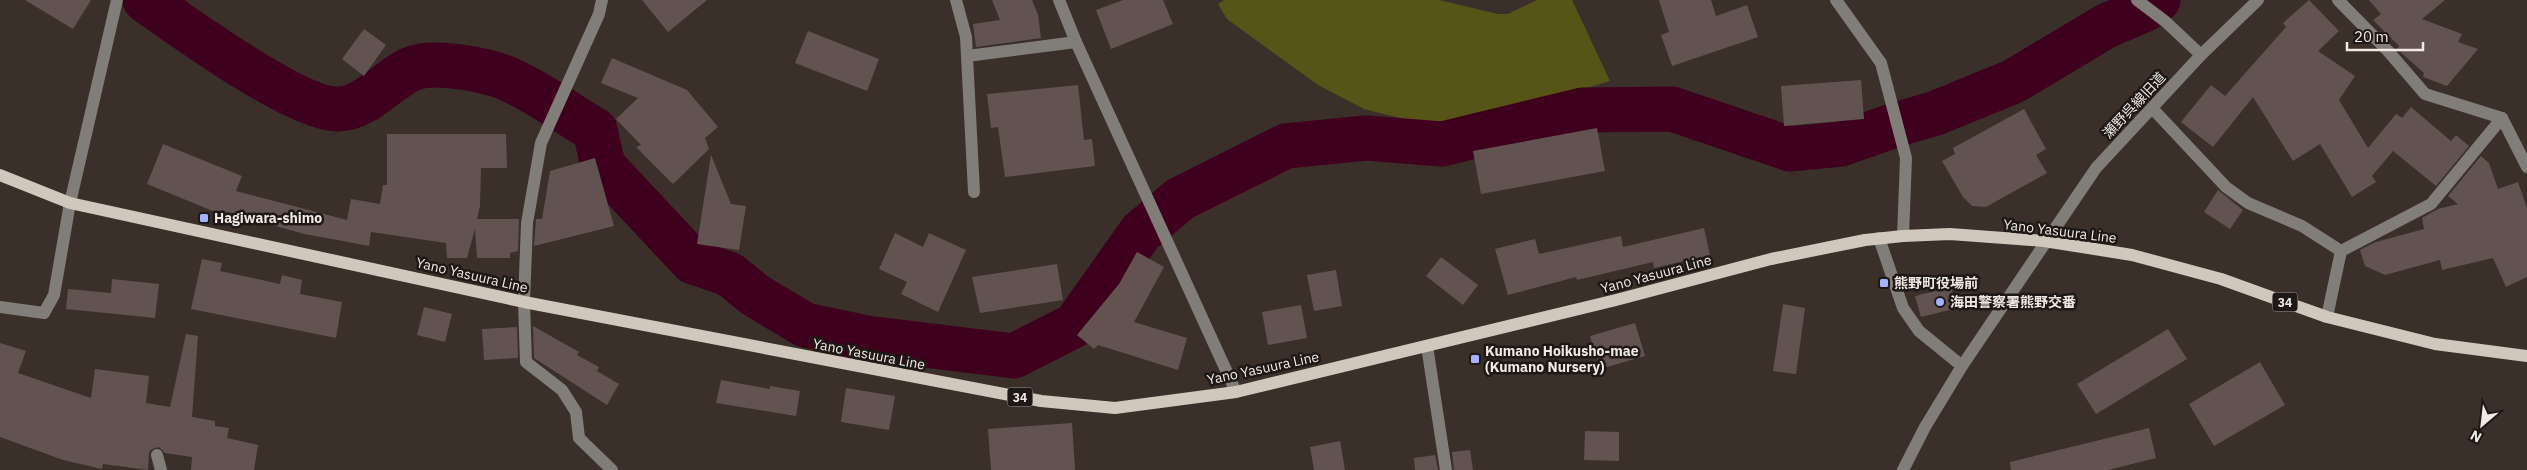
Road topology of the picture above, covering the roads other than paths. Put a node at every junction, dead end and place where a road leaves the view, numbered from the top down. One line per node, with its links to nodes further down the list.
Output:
1 (116, 0): 17 (street)
2 (602, 0): 22 (street)
3 (956, 0): 11 (street)
4 (1058, 0): 9 (street)
5 (1836, 0): 18 (street)
6 (2137, 0): 10 (street)
7 (2258, 0): 10 (street, 瀬野呉線旧道)
8 (2338, 0): 13 (street)
9 (1076, 42): 11 (street); 28 (street)
10 (2201, 55): 12 (street, 瀬野呉線旧道)
11 (967, 56): 16 (street)
12 (2152, 108): 20 (street, 瀬野呉線旧道); 21 (street)
13 (2502, 118): 14 (street); 21 (street)
14 (2527, 167)
15 (0, 175): 17 (main road, Yano Yasuura Line / 34)
16 (974, 192)
17 (70, 204): 22 (main road, Yano Yasuura Line / 34); 23 (street)
18 (1903, 236): 19 (main road, Yano Yasuura Line / 34); 20 (main road, Yano Yasuura Line / 34)
19 (1879, 238): 25 (main road, Yano Yasuura Line / 34); 27 (street)
20 (2044, 241): 24 (main road, Yano Yasuura Line / 34); 27 (street, 瀬野呉線旧道)
21 (2341, 251): 24 (street)
22 (524, 302): 28 (main road, Yano Yasuura Line / 34); 31 (street)
23 (0, 307)
24 (2327, 317): 26 (main road, Yano Yasuura Line / 34)
25 (1427, 346): 28 (main road, Yano Yasuura Line / 34); 32 (street)
26 (2527, 356)
27 (1962, 366): 33 (street, 瀬野呉線旧道)
28 (1236, 392)
29 (157, 454): 30 (street)
30 (161, 470)
31 (612, 470)
32 (1446, 470)
33 (1903, 470)

